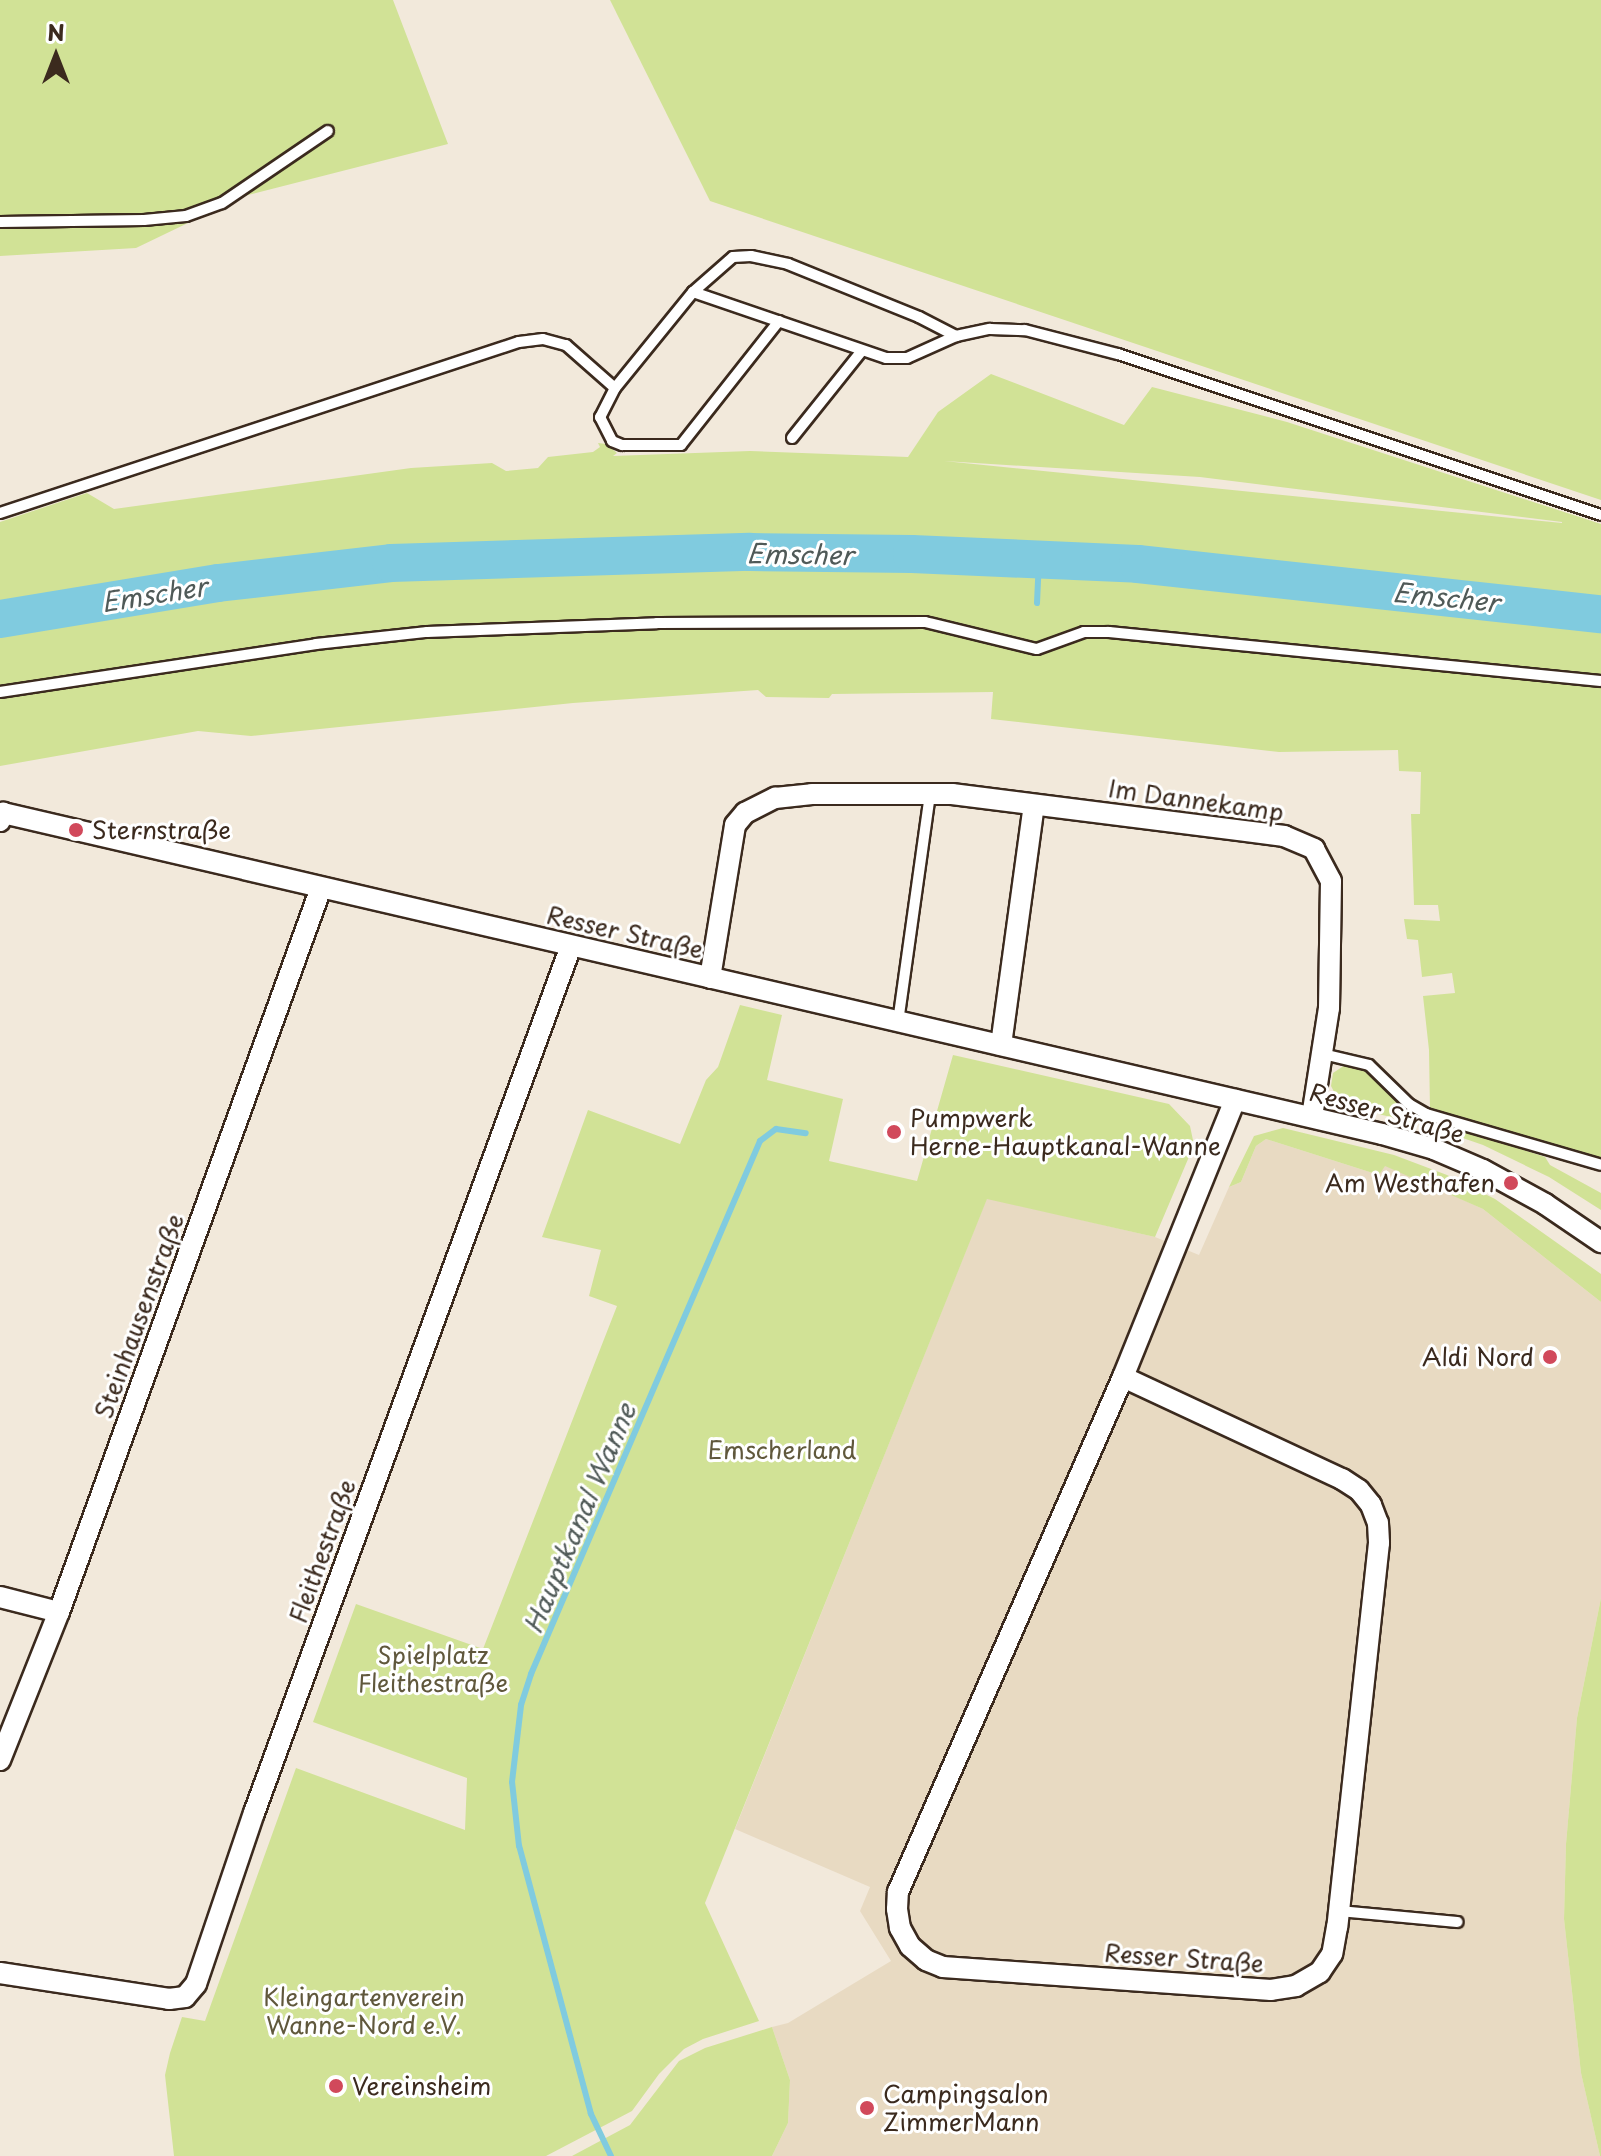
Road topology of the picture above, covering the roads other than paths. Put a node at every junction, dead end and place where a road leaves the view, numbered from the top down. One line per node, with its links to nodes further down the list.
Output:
1 (328, 131): 2 (lane)
2 (0, 222)
3 (693, 292): 4 (lane); 5 (lane); 7 (lane)
4 (779, 321): 6 (lane); 7 (lane)
5 (956, 336): 6 (lane); 10 (lane)
6 (861, 352): 8 (lane)
7 (615, 388): 9 (lane)
8 (792, 438)
9 (0, 513)
10 (1601, 515)
11 (1601, 681): 12 (lane)
12 (0, 692)
13 (930, 793): 14 (street, Im Dannekamp); 18 (street, Im Dannekamp); 19 (lane)
14 (1034, 805): 20 (street); 21 (street, Im Dannekamp)
15 (1, 817): 16 (street, Resser Straße)
16 (321, 888): 17 (street, Resser Straße); 28 (street, Steinhausenstraße)
17 (571, 946): 18 (street, Resser Straße); 32 (street, Fleithestraße)
18 (710, 978): 19 (street, Resser Straße)
19 (898, 1022): 20 (street, Resser Straße)
20 (1001, 1045): 22 (street, Resser Straße)
21 (1323, 1054): 23 (street, Im Dannekamp); 24 (lane)
22 (1235, 1100): 23 (street, Resser Straße); 26 (street, Resser Straße)
23 (1312, 1117): 25 (street, Resser Straße)
24 (1601, 1165)
25 (1601, 1242)
26 (1123, 1377): 30 (street, Resser Straße); 30 (street, Resser Straße)
27 (0, 1597): 28 (street)
28 (59, 1612): 29 (street, Steinhausenstraße)
29 (0, 1760)
30 (1339, 1911): 31 (lane)
31 (1457, 1922)
32 (0, 1973)

